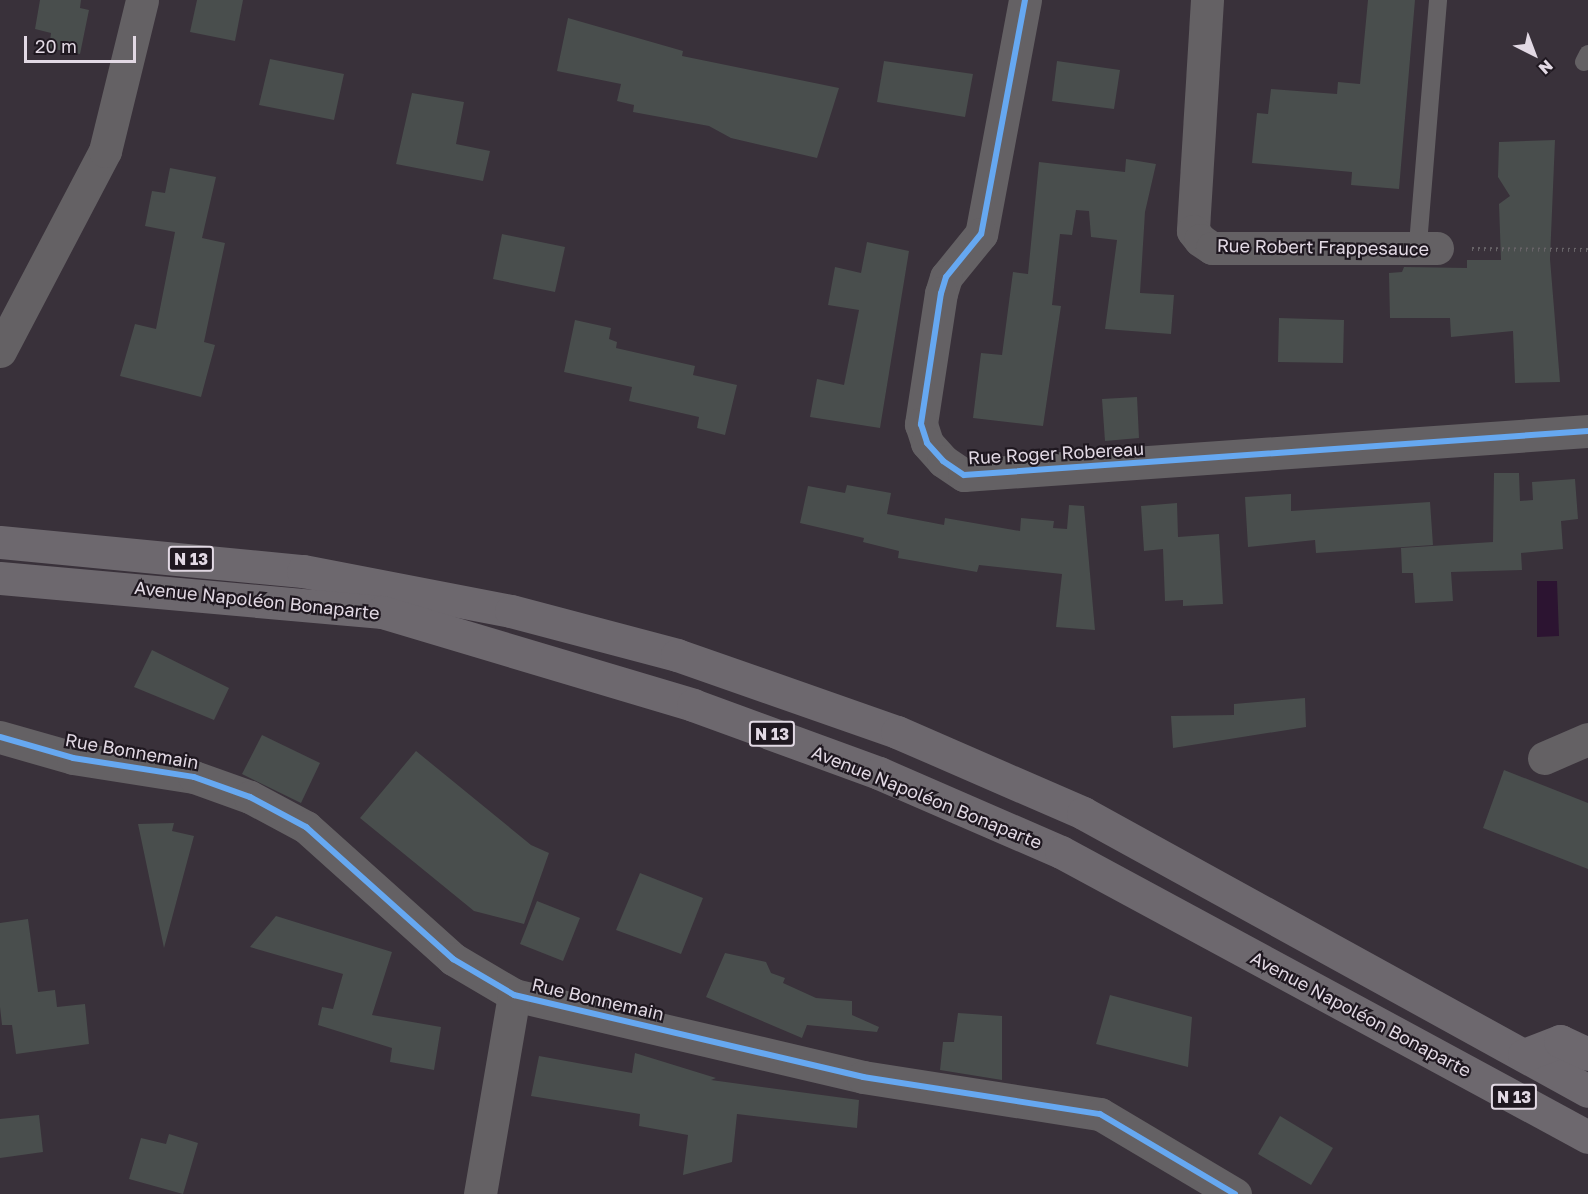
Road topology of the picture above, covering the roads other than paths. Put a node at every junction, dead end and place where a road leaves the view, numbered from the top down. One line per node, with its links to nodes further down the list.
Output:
1 (142, 0): 6 (street)
2 (1025, 0): 7 (street, Rue Roger Robereau)
3 (1207, 0): 5 (street, Rue Robert Frappesauce)
4 (1438, 0): 5 (lane)
5 (1427, 246)
6 (0, 351)
7 (1588, 431)
8 (0, 542): 15 (main road, Avenue Napoléon Bonaparte / N 13)
9 (0, 578): 17 (main road, Avenue Napoléon Bonaparte / N 13)
10 (0, 737): 13 (street, Rue Bonnemain)
11 (1588, 739): 12 (street)
12 (1544, 758)
13 (514, 995): 18 (street); 19 (street, Rue Bonnemain)
14 (1588, 1054): 15 (main road)
15 (1524, 1055): 16 (main road, Avenue Napoléon Bonaparte / N 13)
16 (1588, 1091)
17 (1588, 1137)
18 (480, 1194)
19 (1235, 1194)

